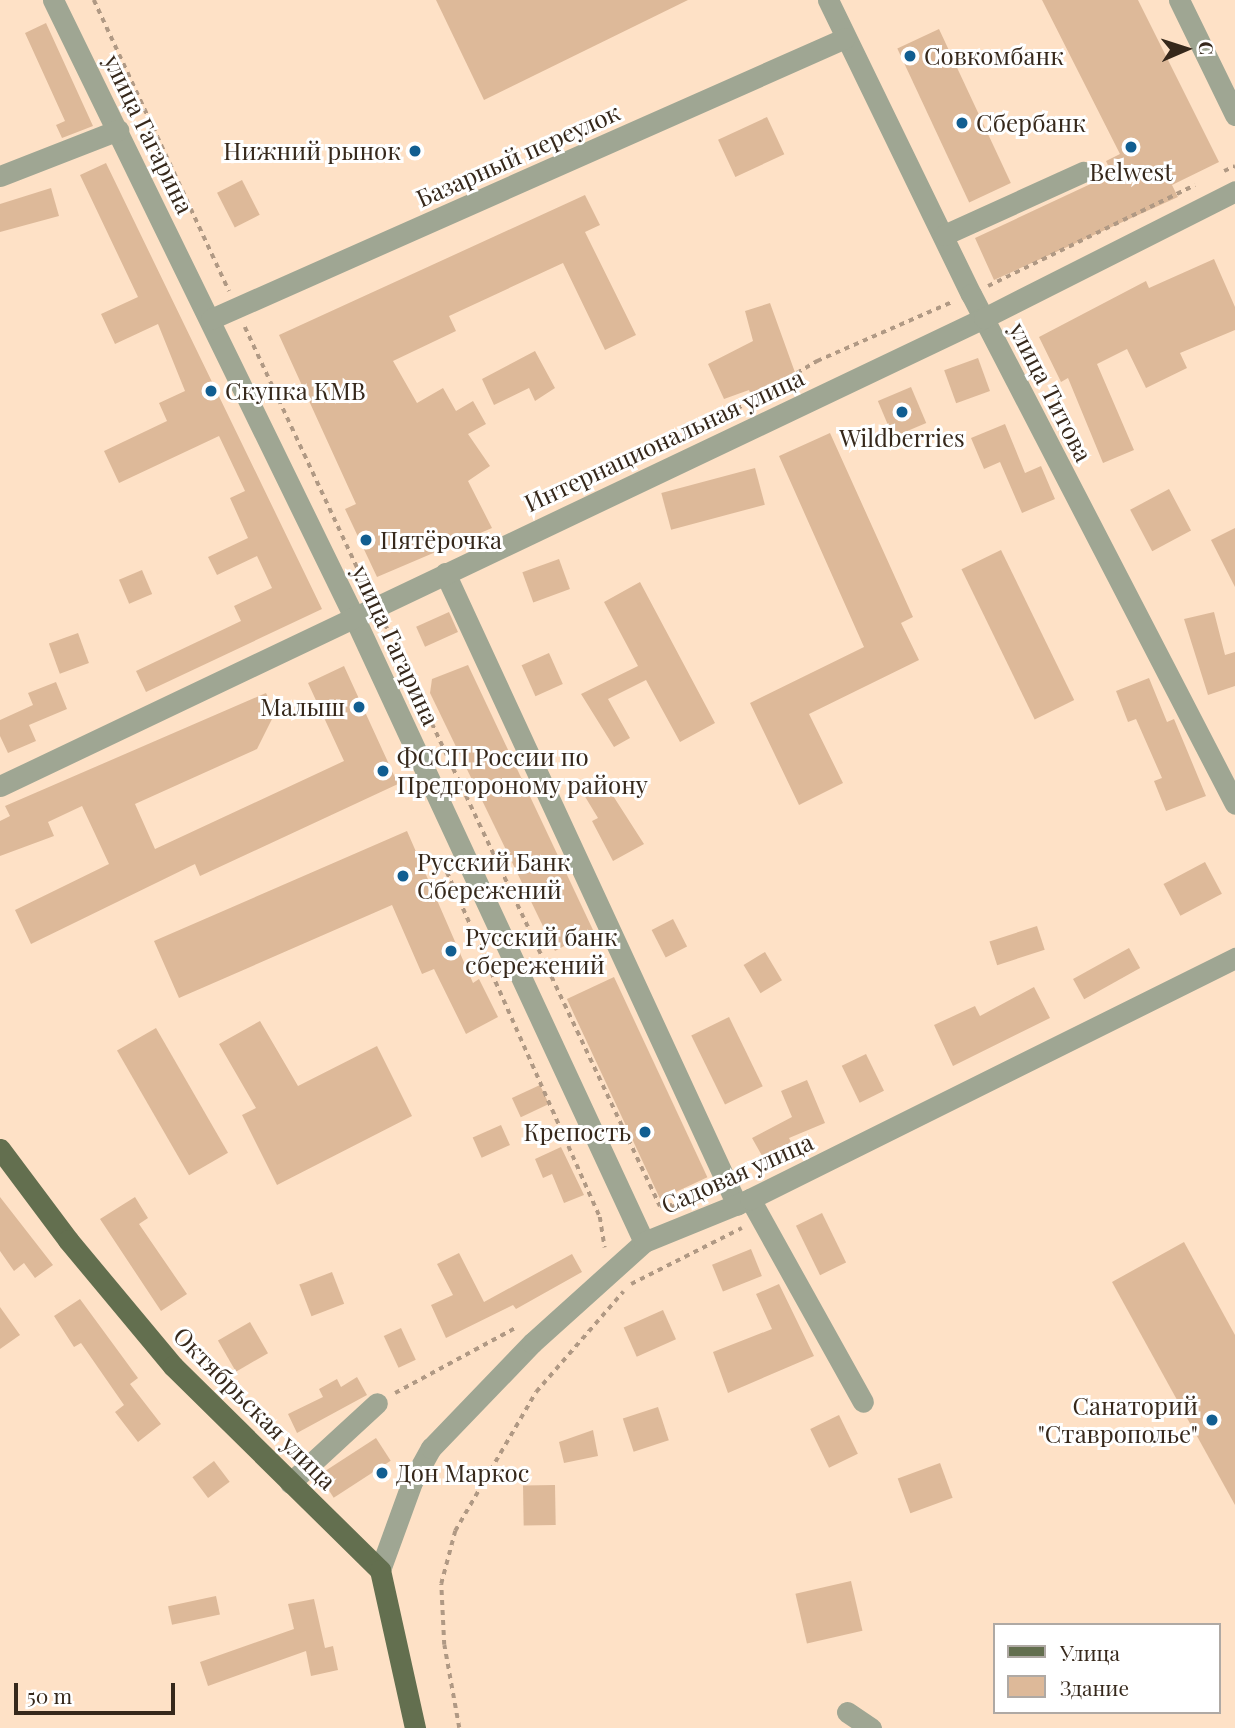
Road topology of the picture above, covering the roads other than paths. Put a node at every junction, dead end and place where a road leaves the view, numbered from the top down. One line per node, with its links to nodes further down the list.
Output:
1 (53, 0): 6 (street, улица Гагарина)
2 (828, 0): 4 (street, улица Титова)
3 (1179, 0): 5 (street)
4 (845, 38): 10 (street, улица Титова); 12 (street, Базарный переулок)
5 (1235, 115)
6 (118, 130): 8 (street); 12 (street, улица Гагарина)
7 (1083, 172): 10 (street)
8 (0, 176)
9 (1235, 191): 11 (street, Интернациональная улица)
10 (944, 235): 11 (street, улица Титова)
11 (984, 318): 13 (street, Интернациональная улица); 16 (street, улица Титова)
12 (211, 319): 14 (street, улица Гагарина)
13 (445, 573): 14 (street, Интернациональная улица); 19 (street)
14 (349, 608): 15 (street, Интернациональная улица); 20 (street, улица Гагарина)
15 (0, 786)
16 (1235, 804)
17 (1235, 958): 19 (street, Садовая улица)
18 (0, 1149): 23 (main road, Октябрьская улица)
19 (743, 1202): 20 (street, Садовая улица); 21 (street)
20 (644, 1242): 24 (street, Садовая улица)
21 (863, 1402)
22 (377, 1403): 23 (street)
23 (290, 1483): 24 (main road, Октябрьская улица)
24 (380, 1570): 26 (main road)
25 (847, 1712): 27 (street)
26 (415, 1728)
27 (871, 1728)

